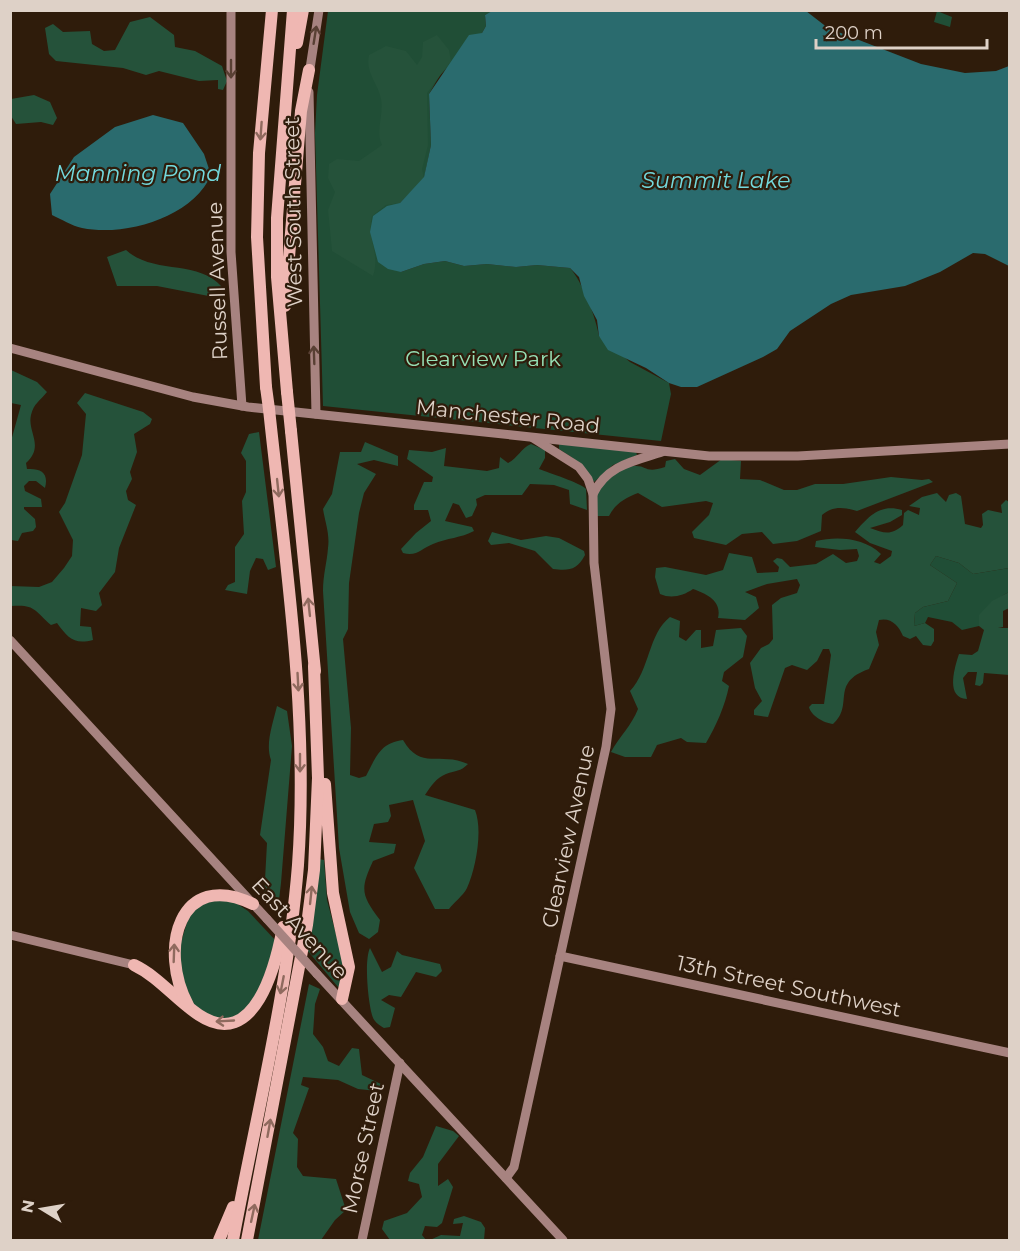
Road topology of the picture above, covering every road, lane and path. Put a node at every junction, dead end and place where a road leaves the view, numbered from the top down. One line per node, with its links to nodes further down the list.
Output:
1 (231, 10): 10 (main road, Russell Avenue, one-way to 10)
2 (272, 10): 18 (highway, one-way to 18, bridge)
3 (292, 10): 7 (highway)
4 (303, 10): 7 (highway)
5 (319, 10): 6 (main road, West South Street, one-way to 5)
6 (309, 70): 9 (highway); 11 (main road, West South Street, one-way to 6)
7 (283, 121): 9 (highway)
8 (10, 348): 10 (main road, Manchester Road)
9 (283, 349): 17 (highway, one-way to 9, bridge)
10 (242, 406): 11 (main road, Manchester Road)
11 (316, 414): 12 (main road, Manchester Road)
12 (531, 437): 14 (main road, Manchester Road); 15 (main road, Clearview Avenue)
13 (1010, 444): 14 (main road, Manchester Road)
14 (665, 451): 15 (main road)
15 (593, 494): 21 (main road, Clearview Avenue)
16 (10, 640): 19 (main road, East Avenue)
17 (314, 666): 23 (highway); 31 (highway, one-way to 17)
18 (300, 822): 24 (highway, one-way to 24); 27 (highway, one-way to 27)
19 (253, 904): 23 (main road, East Avenue, bridge); 24 (highway, one-way to 19)
20 (10, 935): 22 (main road)
21 (560, 956): 25 (main road, 13th Street Southwest); 28 (main road, Clearview Avenue)
22 (134, 965): 24 (highway)
23 (342, 999): 26 (main road, East Avenue)
24 (190, 1008)
25 (1010, 1053)
26 (400, 1064): 28 (main road, East Avenue); 32 (main road, Morse Street)
27 (248, 1157): 29 (highway); 30 (highway)
28 (506, 1178): 33 (main road, East Avenue)
29 (219, 1240)
30 (233, 1240)
31 (247, 1240)
32 (362, 1240)
33 (563, 1240)

